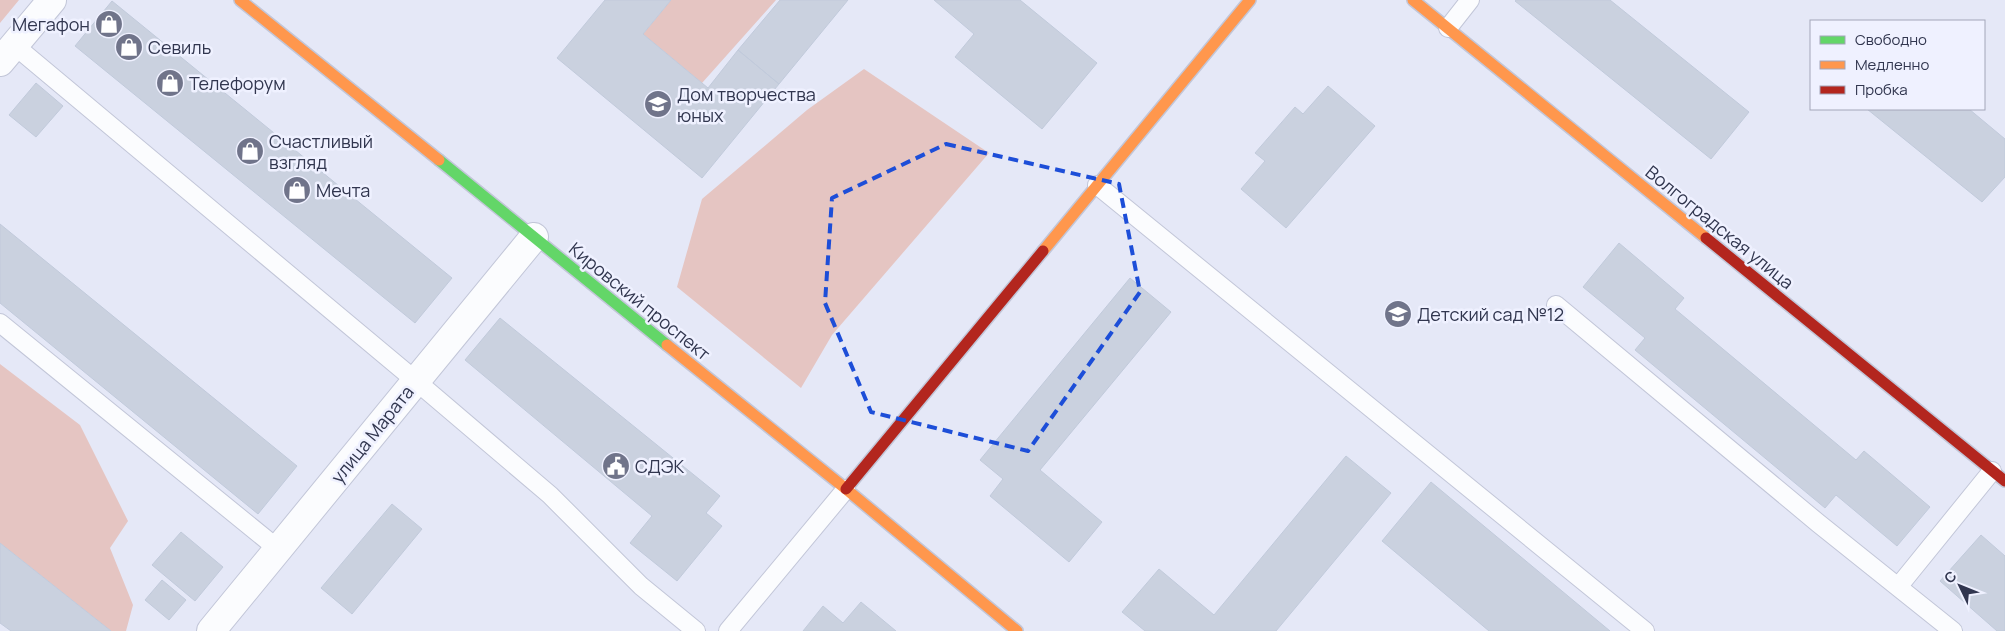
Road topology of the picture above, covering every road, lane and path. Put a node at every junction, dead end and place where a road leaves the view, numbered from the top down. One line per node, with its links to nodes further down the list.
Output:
1 (52, 0): 7 (street)
2 (240, 0): 9 (street, Кировский проспект)
3 (1250, 0): 8 (street)
4 (1413, 0): 6 (street, Волгоградская улица)
5 (1470, 0): 6 (lane)
6 (1448, 28): 13 (street, Волгоградская улица)
7 (7, 54): 12 (lane)
8 (1097, 185): 14 (street); 21 (lane)
9 (534, 237): 12 (street, улица Марата); 14 (street, Кировский проспект)
10 (1556, 305): 16 (lane)
11 (0, 323): 15 (lane)
12 (416, 381): 15 (street, улица Марата); 18 (lane)
13 (1999, 476): 16 (lane)
14 (846, 489): 19 (lane); 20 (street, Кировский проспект)
15 (278, 549): 17 (street, улица Марата)
16 (1898, 587): 22 (lane)
17 (211, 631)
18 (696, 631)
19 (728, 631)
20 (1017, 631)
21 (1645, 631)
22 (1953, 631)

